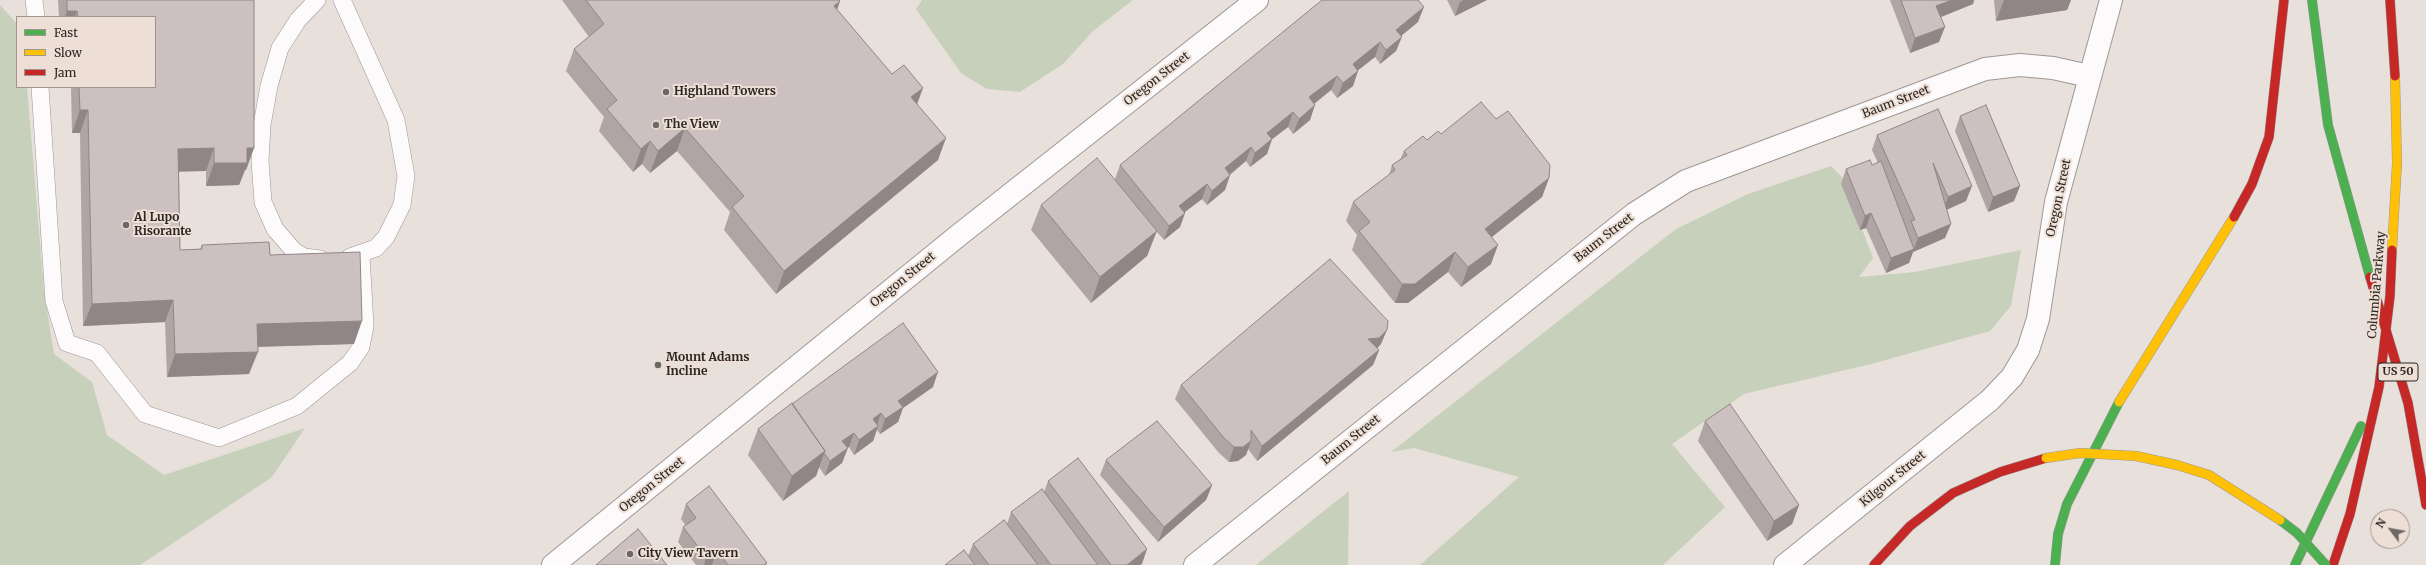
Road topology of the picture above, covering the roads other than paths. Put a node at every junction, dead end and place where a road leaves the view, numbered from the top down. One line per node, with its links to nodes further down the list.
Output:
1 (34, 0): 9 (lane)
2 (317, 0): 12 (lane)
3 (342, 0): 12 (lane)
4 (1257, 0): 16 (street, Oregon Street)
5 (2111, 0): 10 (street, Oregon Street)
6 (2284, 0): 20 (highway)
7 (2312, 0): 15 (highway, US 50)
8 (2390, 0): 13 (highway, Columbia Parkway)
9 (36, 16)
10 (2089, 76): 14 (street, Oregon Street); 17 (street, Baum Street)
11 (40, 88): 12 (lane)
12 (361, 255)
13 (2379, 387): 21 (highway); 23 (highway, Columbia Parkway)
14 (1999, 391): 18 (street, Kilgour Street)
15 (2426, 505)
16 (553, 565)
17 (1194, 565)
18 (1785, 565)
19 (1874, 565): 22 (highway, bridge)
20 (2055, 565)
21 (2294, 565)
22 (2326, 565)
23 (2333, 565)

